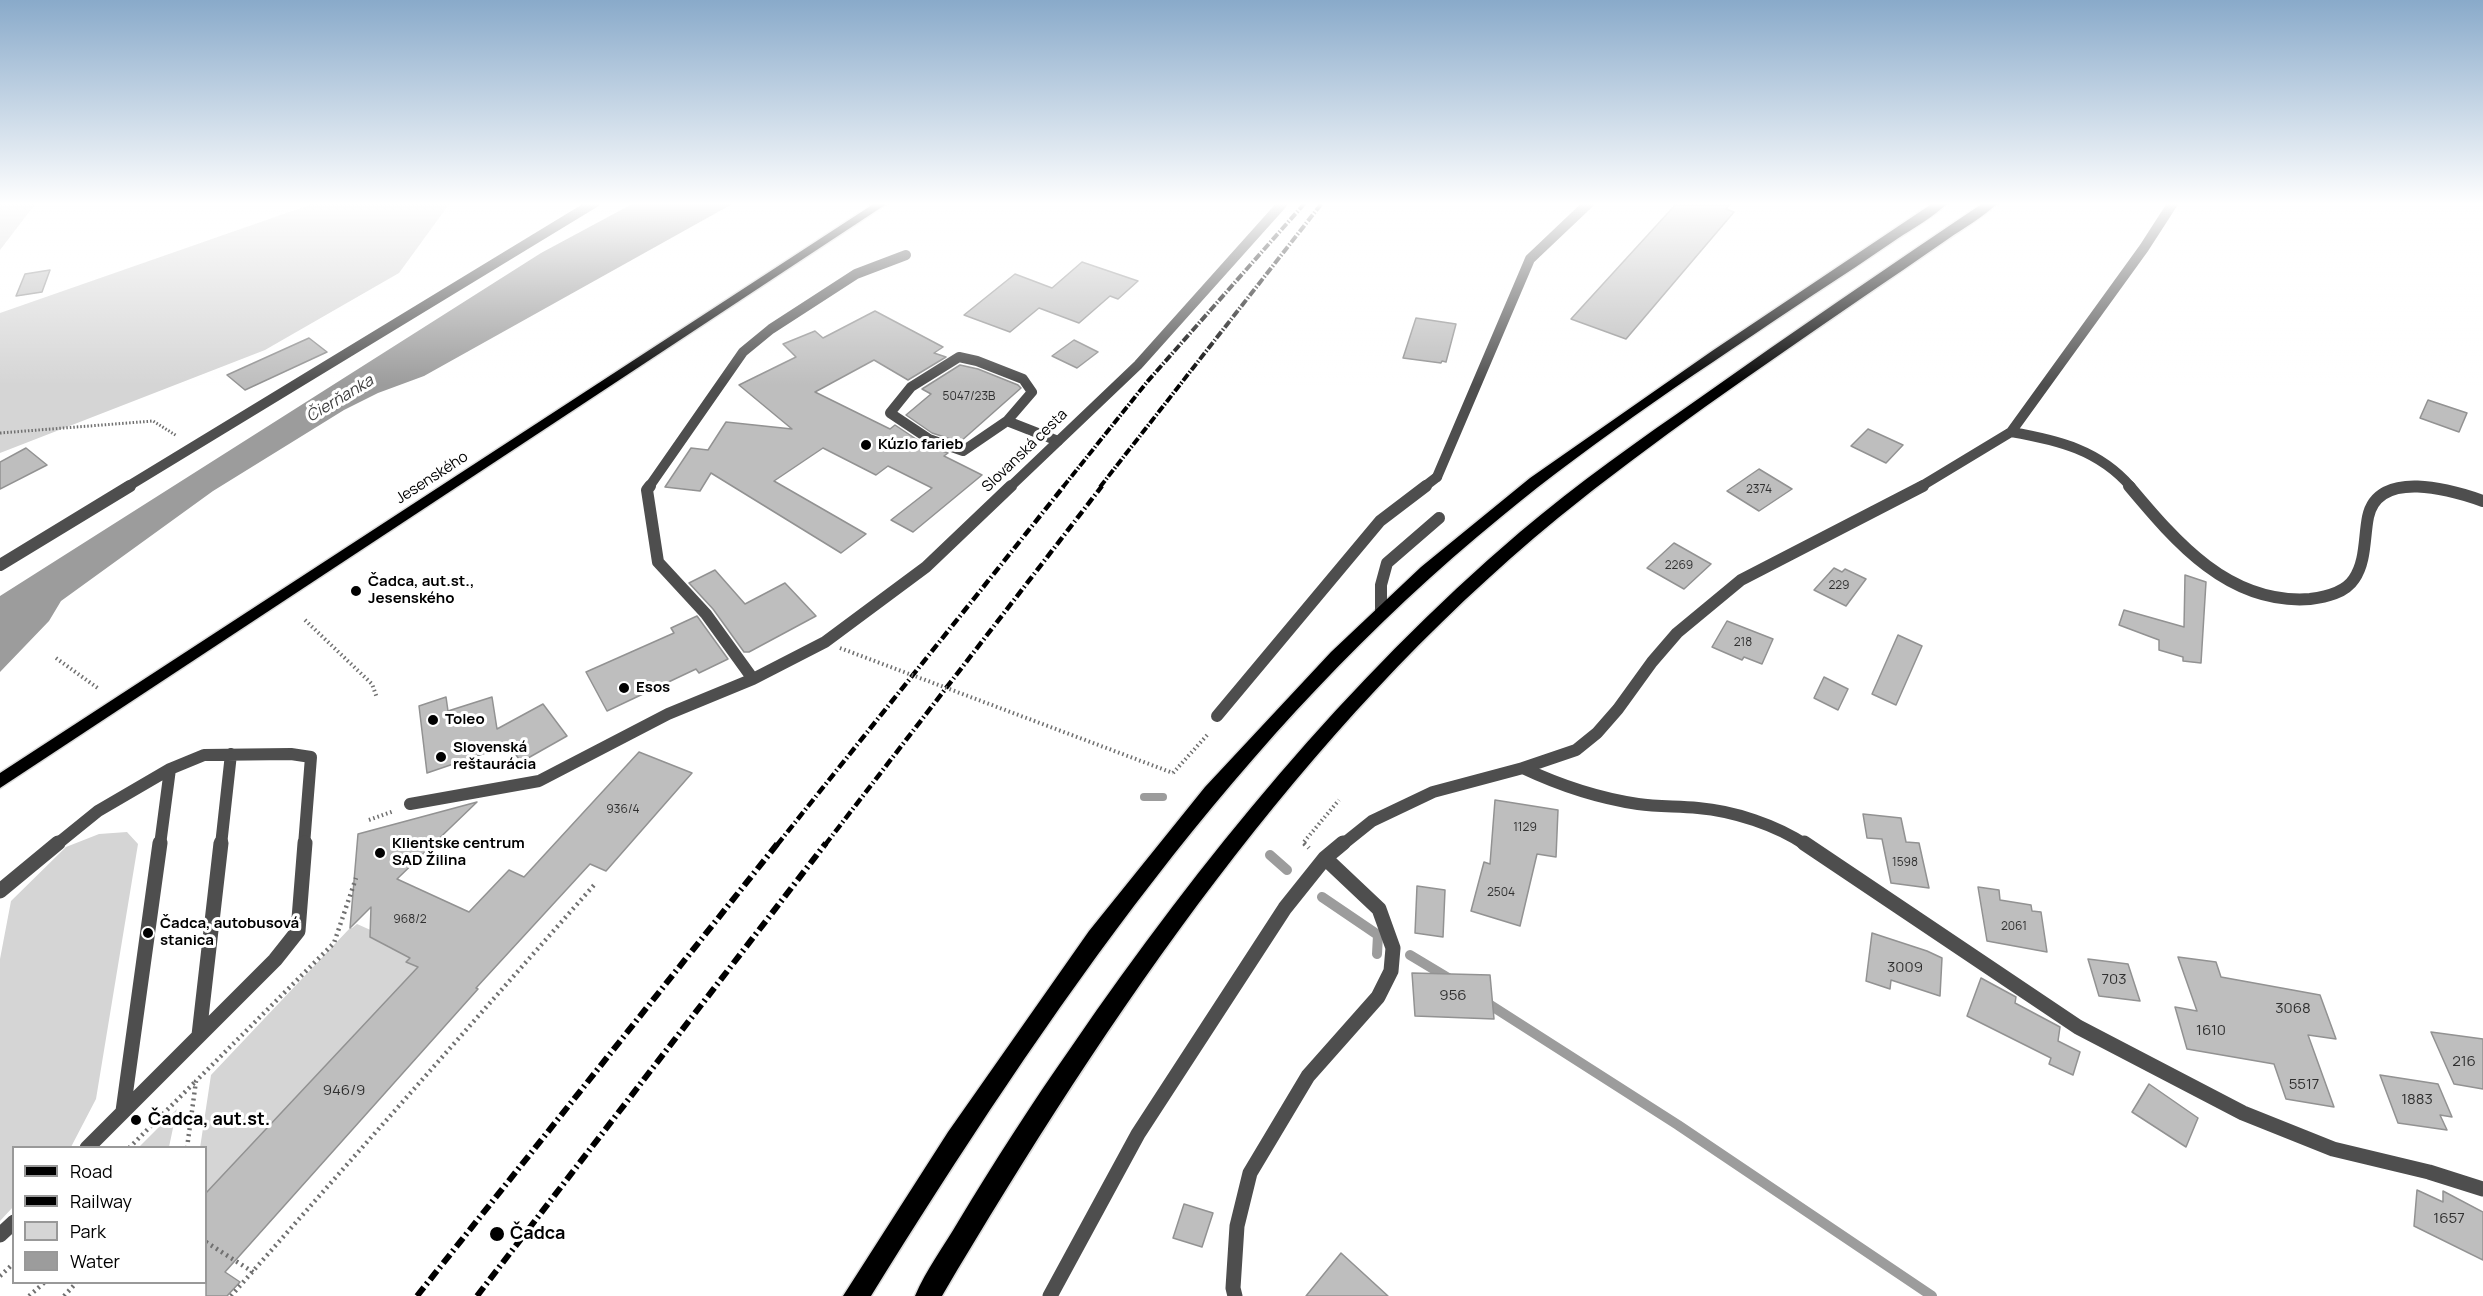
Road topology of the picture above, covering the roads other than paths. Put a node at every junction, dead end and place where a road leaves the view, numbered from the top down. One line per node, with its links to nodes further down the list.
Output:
1 (495, 263): 14 (street)
2 (791, 263): 21 (main road, Jesenského)
3 (884, 263): 16 (street)
4 (1229, 263): 11 (street, Slovanská cesta)
5 (1528, 263): 17 (street)
6 (1852, 263): 15 (highway)
7 (1904, 263): 32 (highway)
8 (2133, 263): 10 (street)
9 (1007, 421): 9 (street); 11 (street)
10 (2011, 432): 12 (street); 19 (street)
11 (1058, 441): 16 (street, Slovanská cesta)
12 (2483, 501)
13 (1438, 518): 15 (street)
14 (0, 565)
15 (1381, 614): 31 (highway)
16 (753, 679): 22 (street, Slovanská cesta)
17 (1217, 716)
18 (231, 754): 20 (street); 25 (street); 25 (street)
19 (1523, 768): 23 (street); 28 (street)
20 (170, 770): 24 (street); 26 (street)
21 (0, 781)
22 (410, 804)
23 (1325, 858): 33 (street); 34 (street)
24 (0, 891)
25 (199, 1035): 26 (street)
26 (123, 1111): 27 (street)
27 (89, 1146)
28 (2483, 1189)
29 (12, 1224): 30 (street)
30 (0, 1235)
31 (856, 1296)
32 (928, 1296)
33 (1050, 1296)
34 (1235, 1296)

